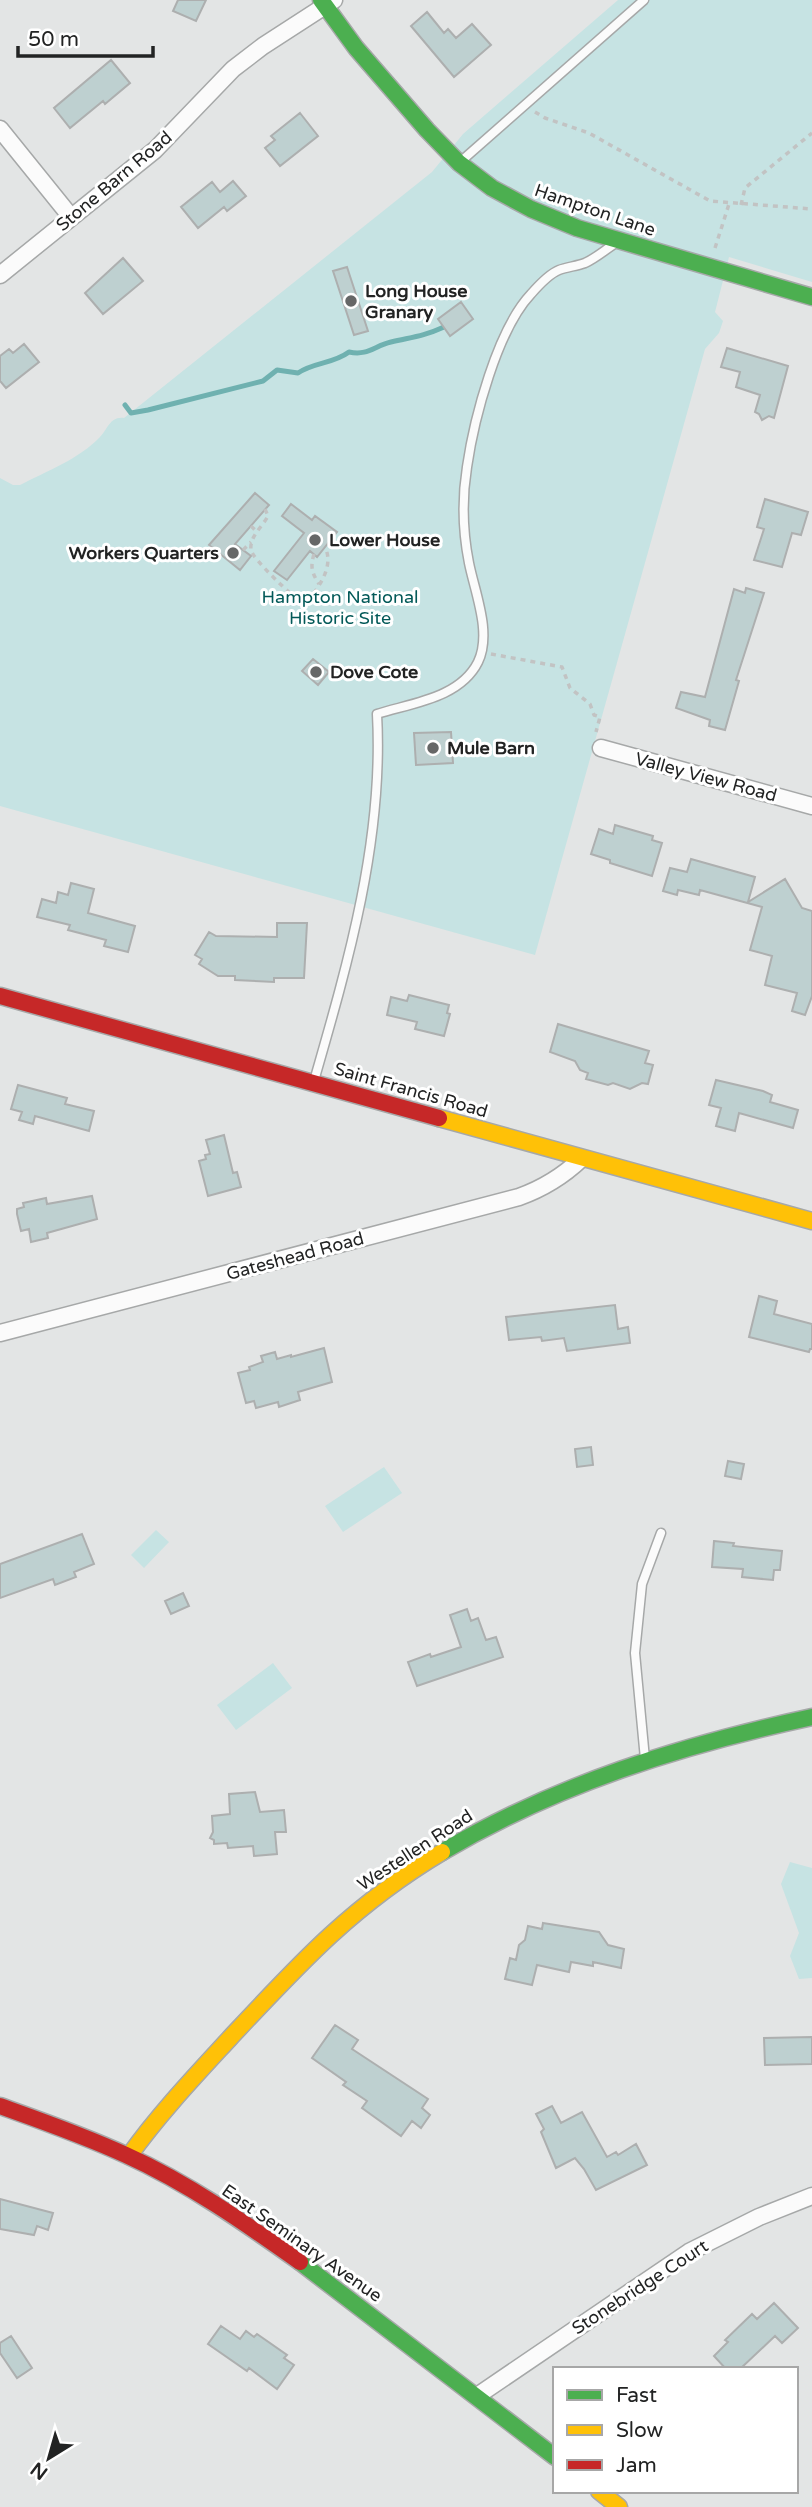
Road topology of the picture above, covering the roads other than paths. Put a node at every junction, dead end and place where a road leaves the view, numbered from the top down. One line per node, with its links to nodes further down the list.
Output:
1 (644, 0): 4 (lane)
2 (327, 2): 4 (street, Hampton Lane); 5 (street, Stone Barn Road)
3 (0, 128): 5 (street)
4 (459, 163): 6 (street, Hampton Lane)
5 (71, 217): 7 (street, Stone Barn Road)
6 (619, 241): 8 (street, Hampton Lane); 12 (lane)
7 (0, 275)
8 (812, 298)
9 (601, 748): 10 (street, Valley View Road)
10 (812, 806)
11 (0, 996): 12 (street, Saint Francis Road)
12 (313, 1082): 13 (street, Saint Francis Road)
13 (581, 1159): 14 (street, Saint Francis Road); 15 (street, Gateshead Road)
14 (812, 1221)
15 (0, 1332)
16 (661, 1533): 18 (lane)
17 (812, 1717): 18 (street, Westellen Road)
18 (645, 1759): 20 (street, Westellen Road)
19 (0, 2106): 20 (street, East Seminary Avenue)
20 (129, 2156): 22 (street, East Seminary Avenue)
21 (812, 2196): 22 (street, Stonebridge Court)
22 (477, 2396): 23 (street, East Seminary Avenue)
23 (553, 2455)
24 (602, 2493): 25 (street)
25 (619, 2507)

